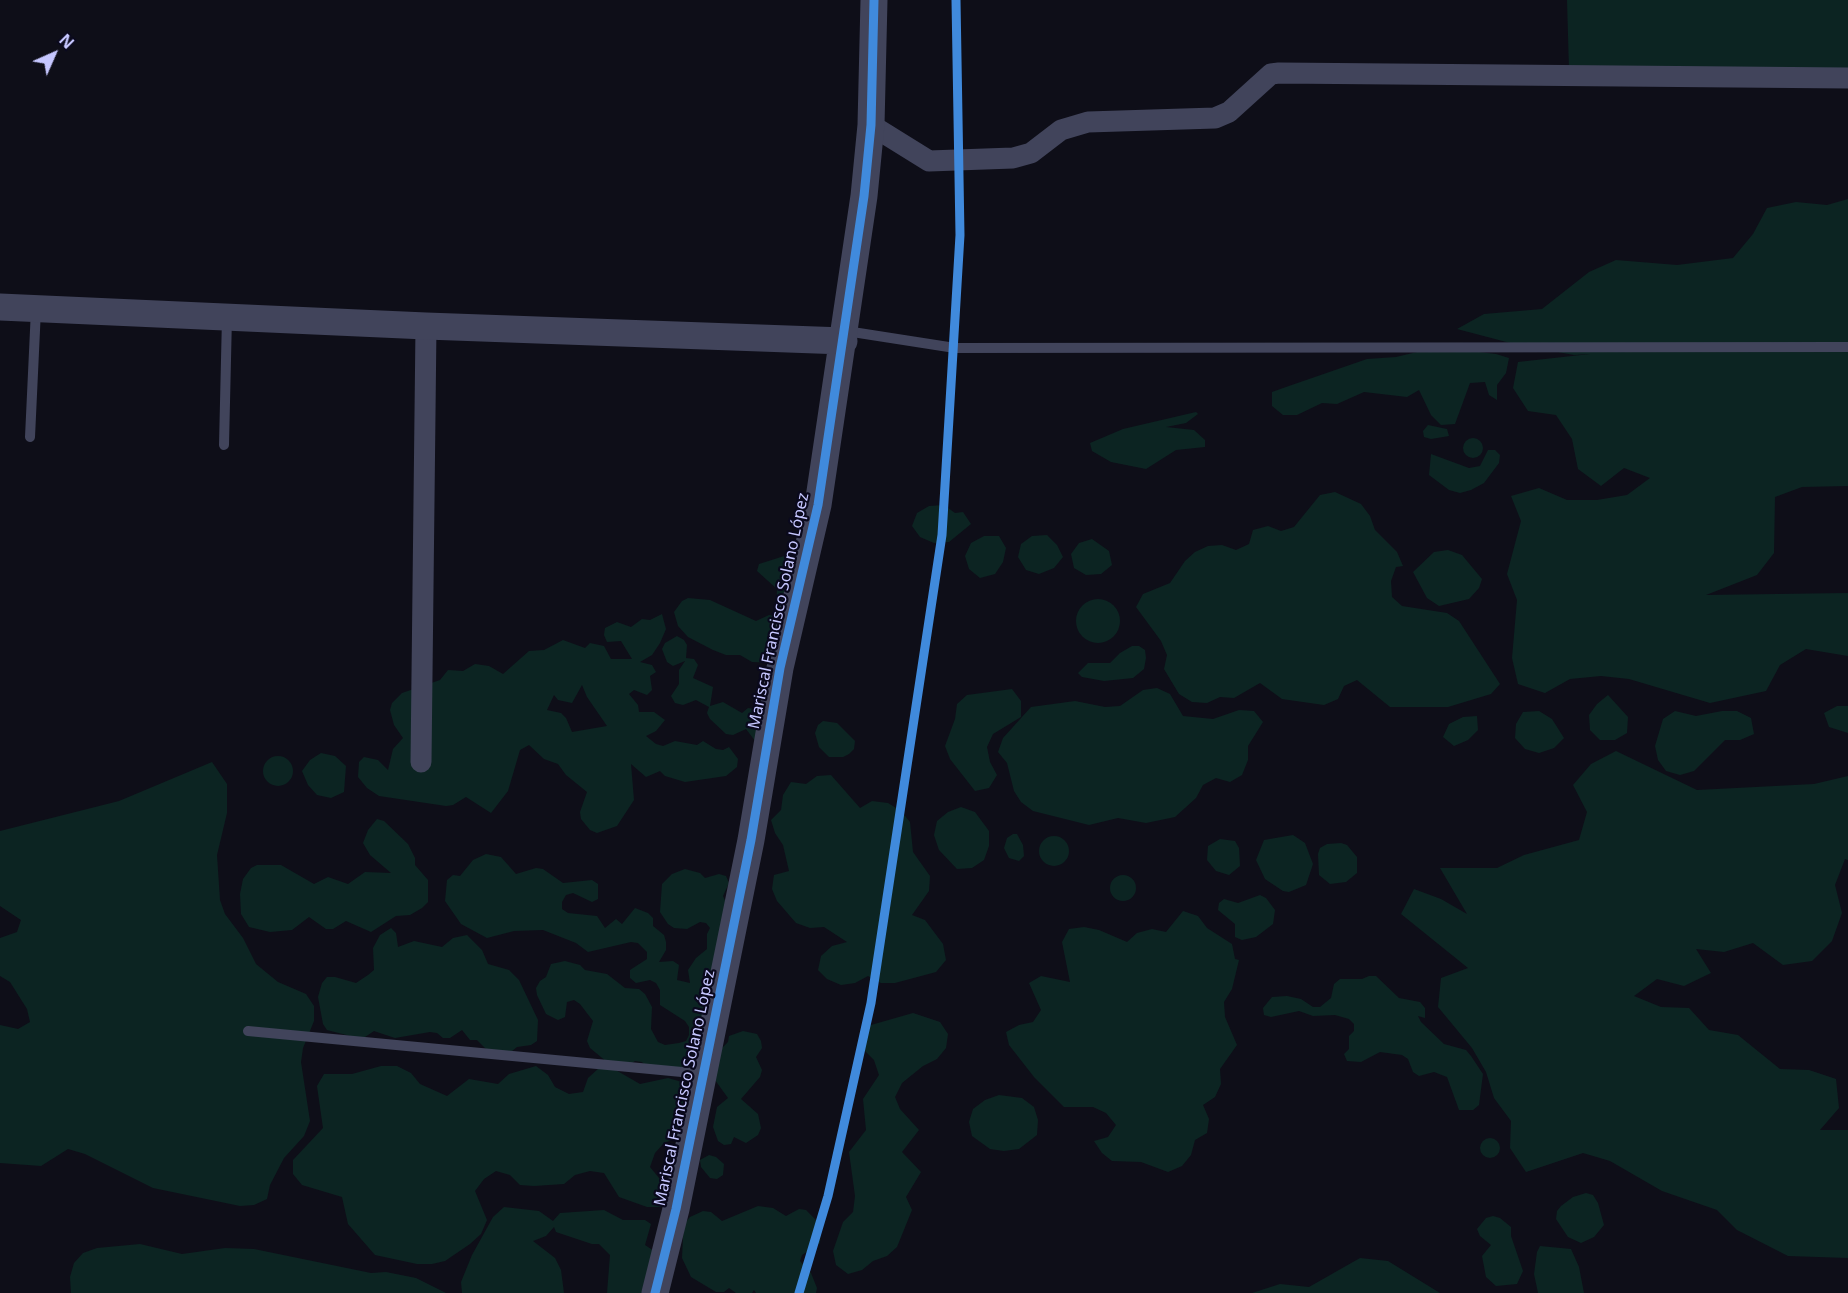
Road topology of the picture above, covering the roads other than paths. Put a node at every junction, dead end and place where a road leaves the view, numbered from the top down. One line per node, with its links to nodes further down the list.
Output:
1 (874, 0): 3 (street, Mariscal Francisco Solano López)
2 (1848, 78): 3 (street)
3 (871, 125): 8 (street, Mariscal Francisco Solano López)
4 (0, 307): 5 (street)
5 (36, 308): 6 (street); 10 (lane)
6 (227, 316): 7 (street); 11 (lane)
7 (426, 326): 8 (street); 12 (street)
8 (845, 336): 9 (lane); 14 (street, Mariscal Francisco Solano López)
9 (1848, 346)
10 (30, 437)
11 (224, 445)
12 (421, 762)
13 (248, 1031): 14 (lane)
14 (703, 1074): 15 (street, Mariscal Francisco Solano López)
15 (655, 1293)

